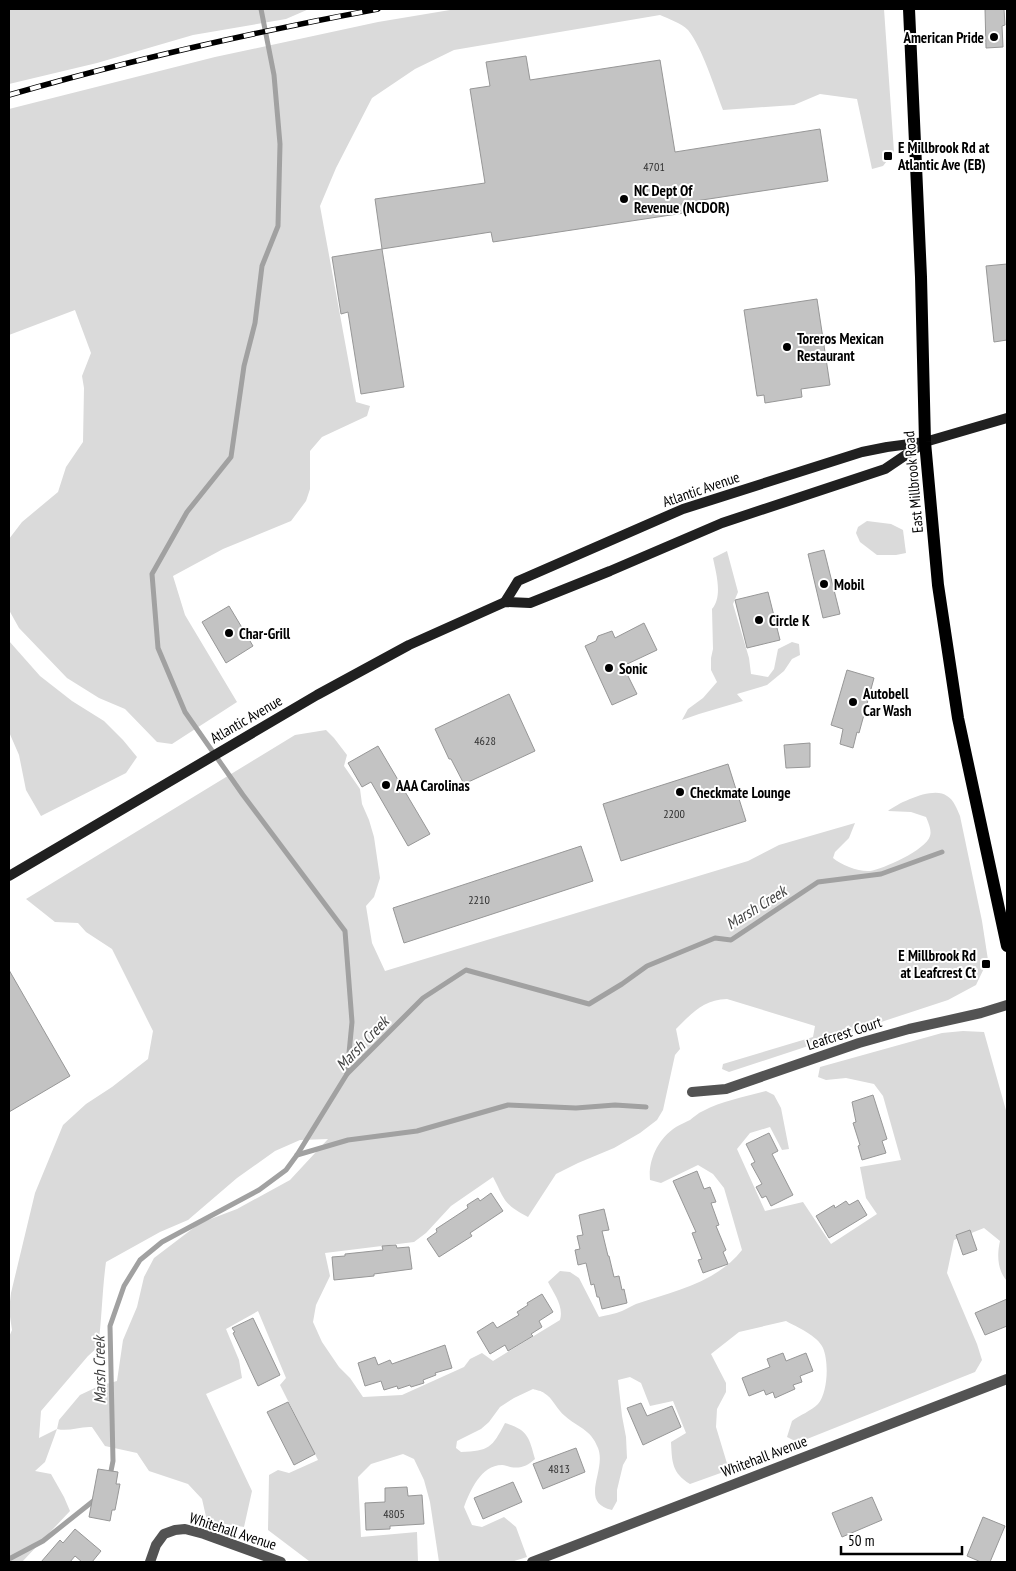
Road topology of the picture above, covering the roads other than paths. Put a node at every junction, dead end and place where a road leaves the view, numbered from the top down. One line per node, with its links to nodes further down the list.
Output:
1 (910, 9): 3 (main road, East Millbrook Road)
2 (1007, 418): 3 (main road, Atlantic Avenue)
3 (925, 442): 4 (main road, Atlantic Avenue); 4 (main road, Atlantic Avenue); 6 (main road, East Millbrook Road)
4 (505, 602): 5 (main road, Atlantic Avenue)
5 (9, 876)
6 (1007, 946)
7 (1007, 1005): 8 (street, Leafcrest Court)
8 (692, 1092)
9 (1007, 1379): 12 (street, Whitehall Avenue)
10 (150, 1562): 11 (street, Whitehall Avenue)
11 (281, 1562)
12 (532, 1562)

